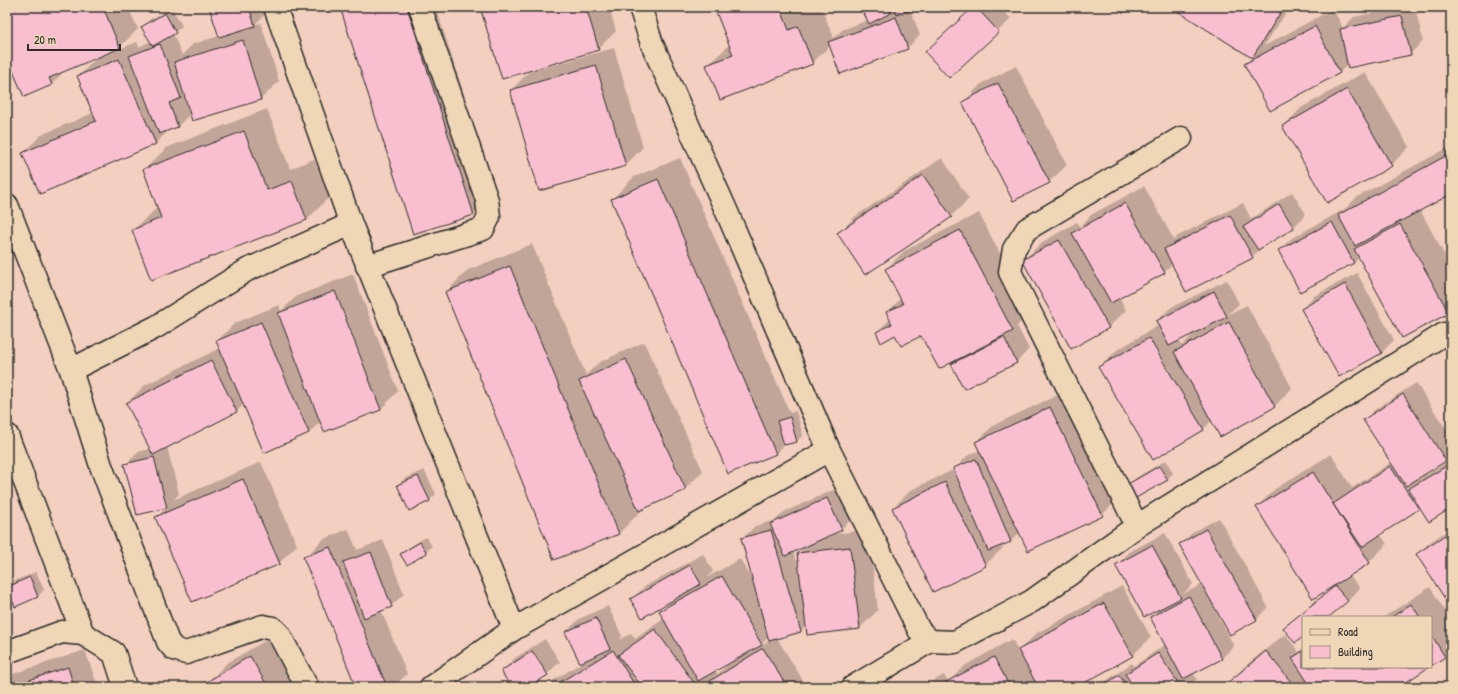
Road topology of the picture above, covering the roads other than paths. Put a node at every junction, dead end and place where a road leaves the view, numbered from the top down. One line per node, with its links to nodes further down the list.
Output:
1 (275, 7): 6 (street)
2 (420, 7): 7 (street)
3 (640, 7): 11 (street)
4 (1181, 138): 12 (street)
5 (7, 205): 9 (street)
6 (351, 224): 7 (street); 9 (street)
7 (367, 266): 13 (street)
8 (1444, 334): 12 (street)
9 (70, 370): 18 (street)
10 (7, 435): 14 (street)
11 (829, 450): 13 (street); 15 (street)
12 (1137, 526): 15 (street)
13 (514, 629): 19 (street)
14 (83, 634): 16 (street); 17 (street)
15 (930, 641): 20 (street)
16 (7, 652)
17 (125, 687)
18 (307, 687)
19 (431, 687)
20 (853, 687)

